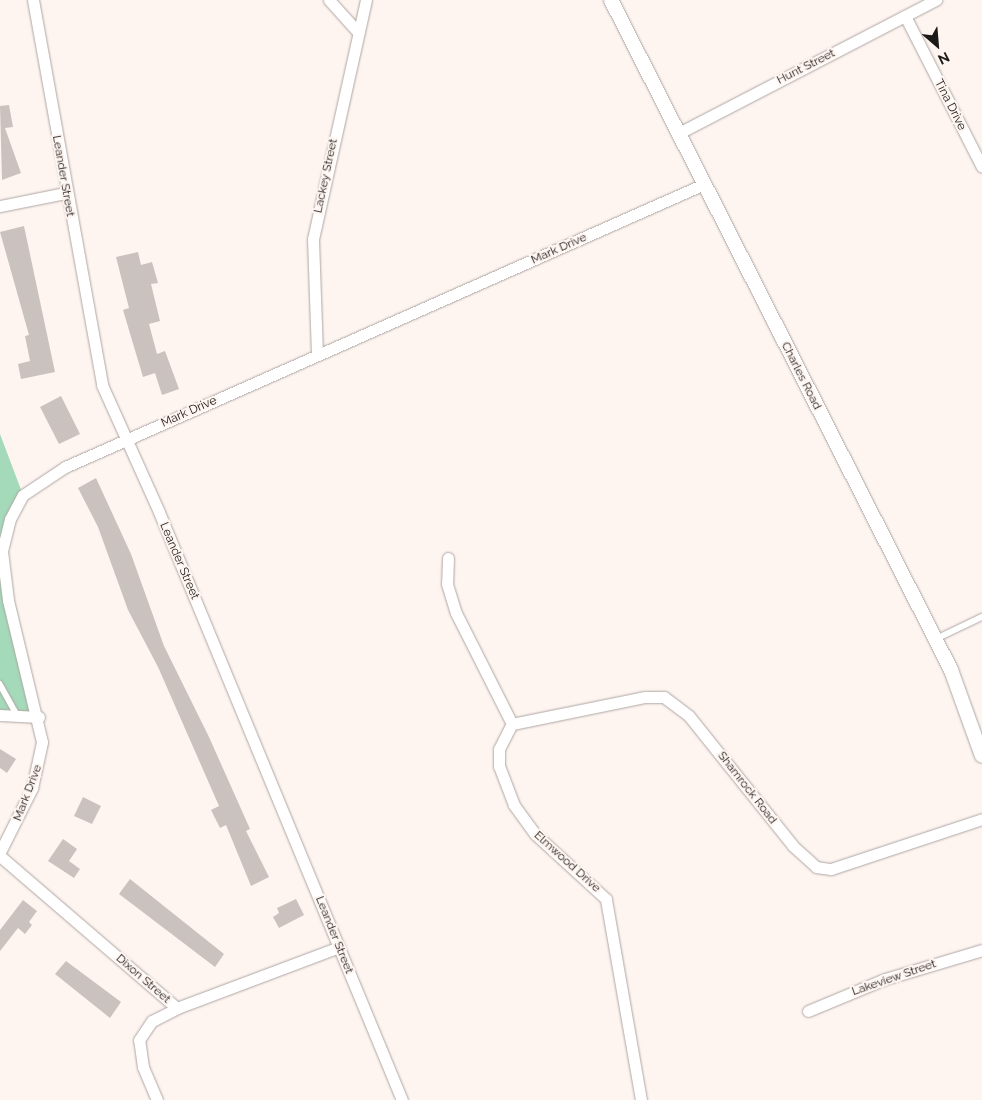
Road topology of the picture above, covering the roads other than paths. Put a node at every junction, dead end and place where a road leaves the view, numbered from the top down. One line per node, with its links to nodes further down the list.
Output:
1 (33, 0): 11 (street, Leander Street)
2 (329, 0): 7 (street)
3 (366, 0): 7 (street, Lackey Street)
4 (611, 0): 8 (street, Charles Road)
5 (936, 0): 6 (street, Hunt Street)
6 (905, 16): 8 (street, Hunt Street); 9 (street, Tina Drive)
7 (357, 31): 13 (street, Lackey Street)
8 (677, 134): 10 (street, Charles Road)
9 (982, 167)
10 (702, 185): 13 (street, Mark Drive); 17 (street, Charles Road)
11 (66, 193): 12 (street); 14 (street, Leander Street)
12 (0, 206)
13 (317, 354): 14 (street, Mark Drive)
14 (125, 440): 20 (street, Mark Drive); 26 (street, Leander Street)
15 (448, 558): 22 (street)
16 (982, 617): 17 (lane)
17 (936, 639): 23 (street, Charles Road)
18 (0, 684): 21 (lane)
19 (0, 715): 21 (street)
20 (39, 717): 21 (street); 25 (street, Mark Drive)
21 (19, 718)
22 (512, 724): 24 (street, Shamrock Road); 32 (street, Elmwood Drive)
23 (982, 756)
24 (982, 819)
25 (0, 854): 28 (street, Dixon Street)
26 (339, 947): 28 (street, Dixon Street); 31 (street, Leander Street)
27 (982, 950): 29 (street, Lakeview Street)
28 (177, 1008): 30 (street)
29 (808, 1011)
30 (157, 1100)
31 (402, 1100)
32 (641, 1100)

